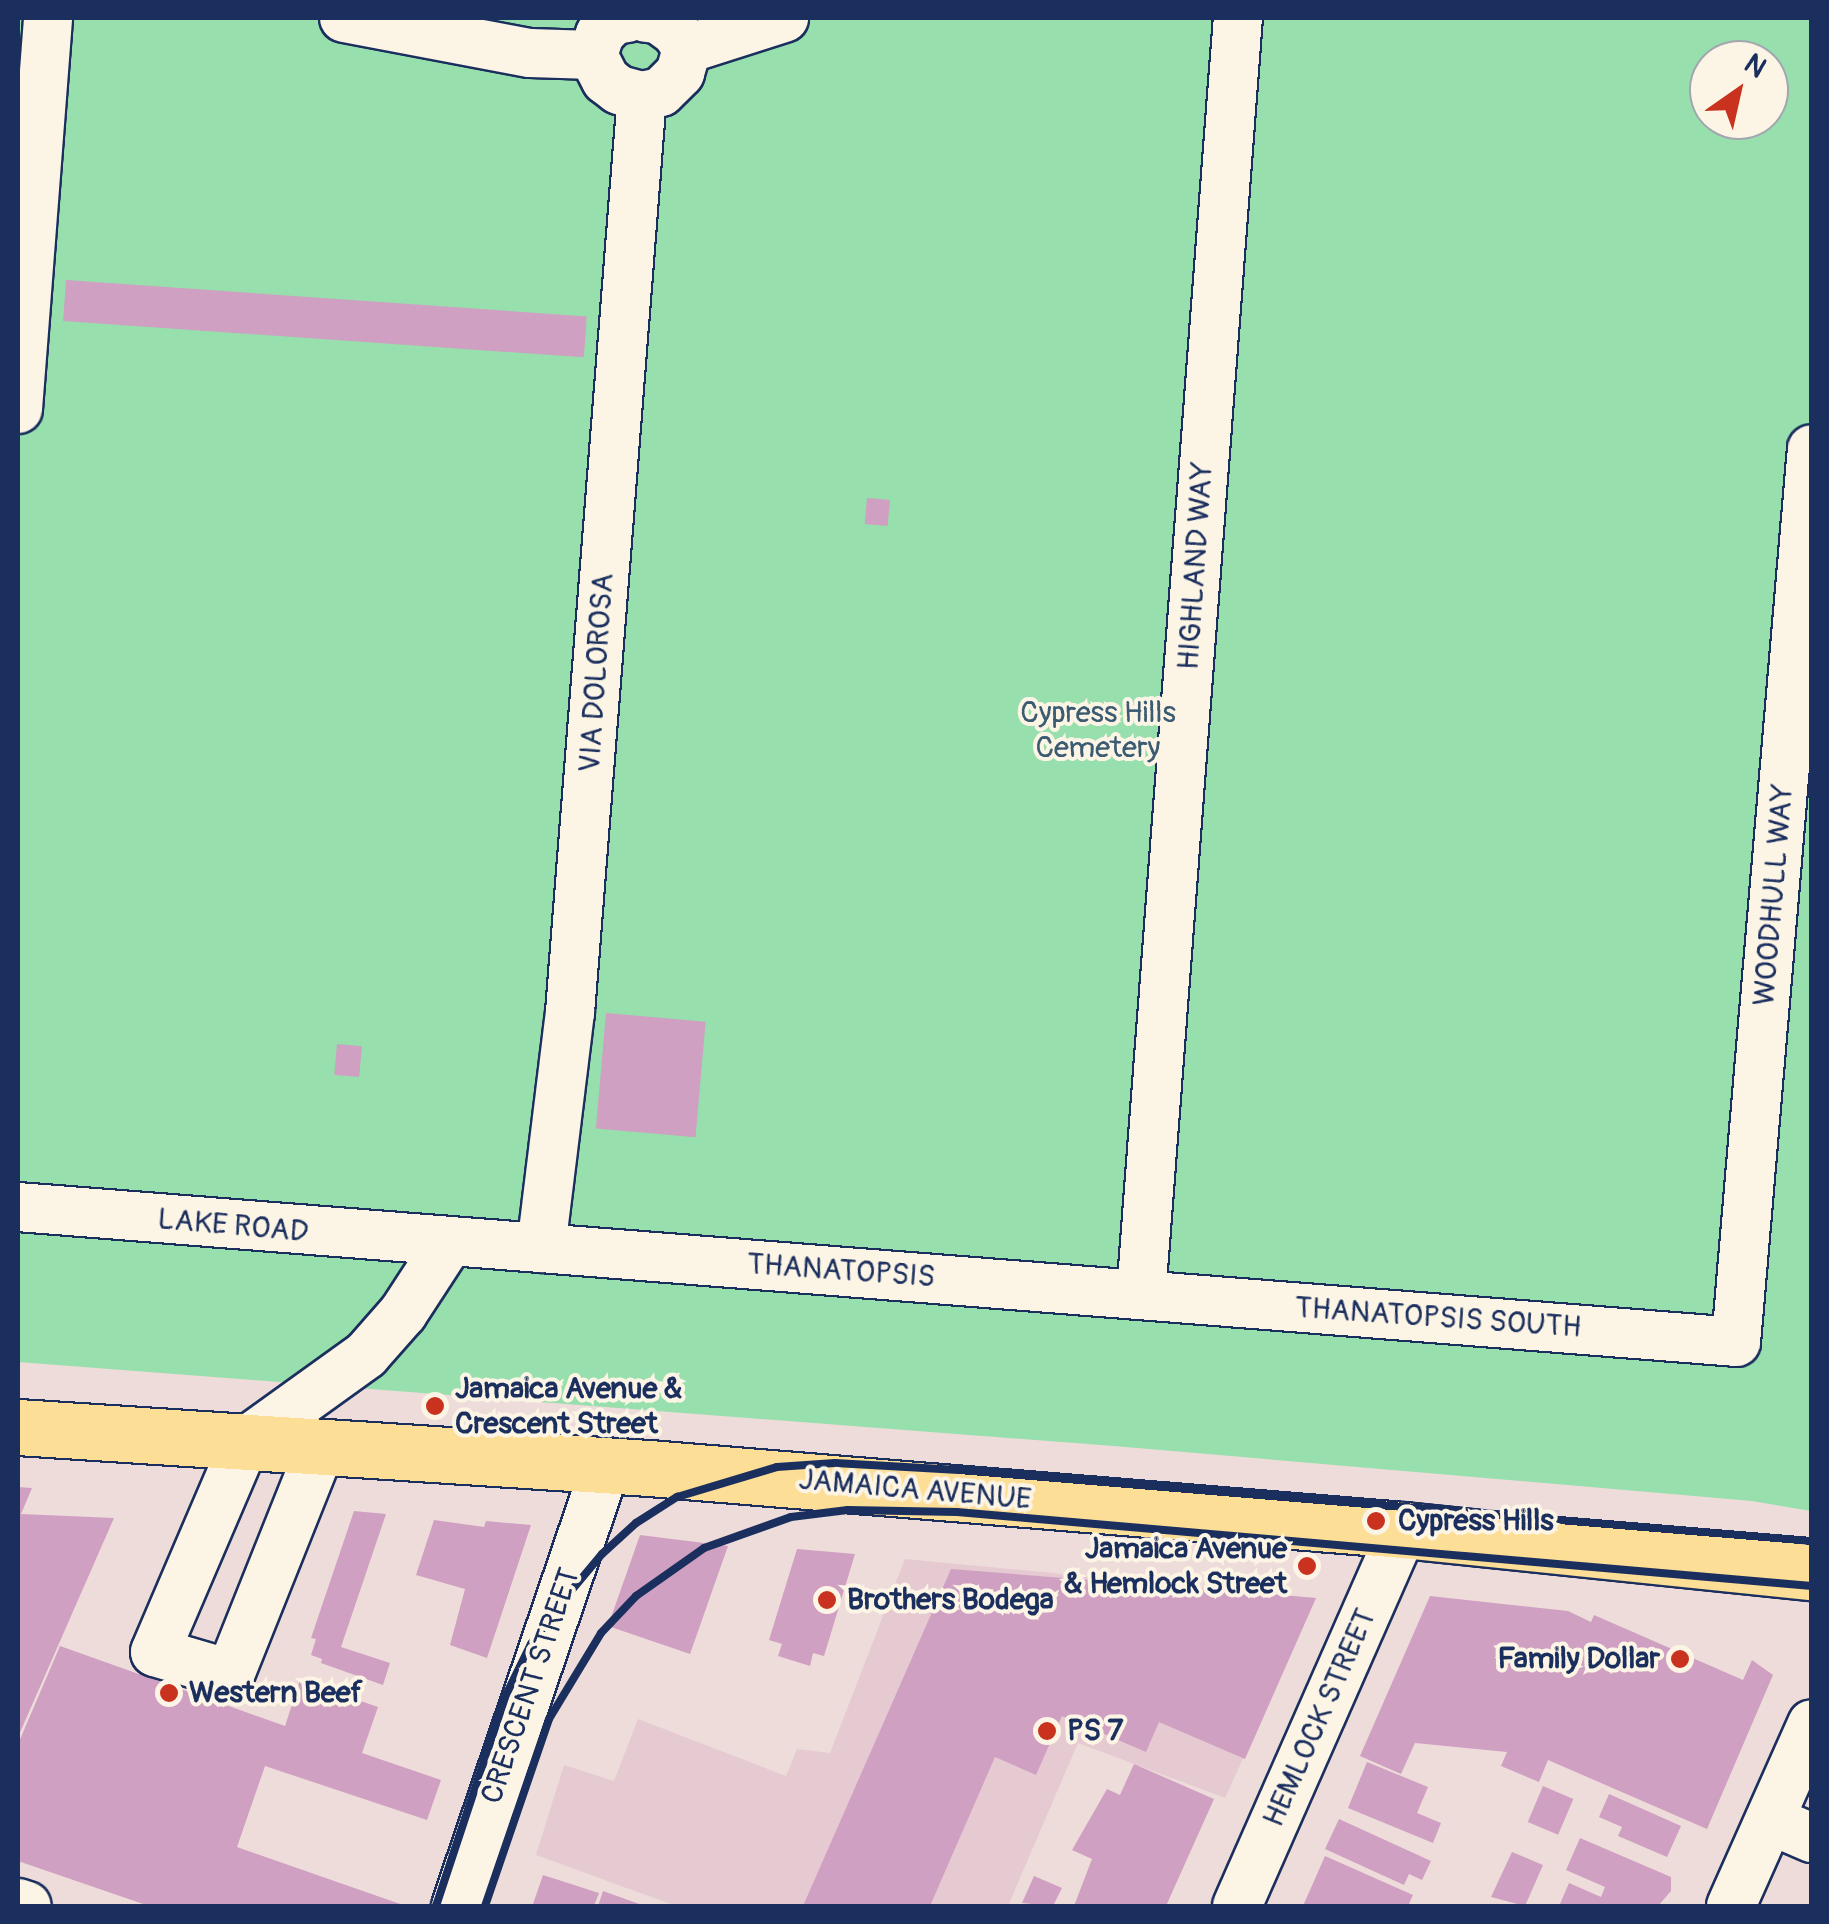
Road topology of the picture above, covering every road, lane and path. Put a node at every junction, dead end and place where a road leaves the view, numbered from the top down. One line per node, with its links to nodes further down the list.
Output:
1 (48, 18): 10 (street)
2 (344, 18): 8 (street)
3 (626, 18): 8 (street)
4 (646, 18): 7 (street)
5 (784, 18): 7 (street)
6 (1238, 18): 15 (street, HIGHLAND WAY)
7 (687, 49): 9 (street)
8 (593, 55): 9 (street)
9 (642, 96): 14 (street, VIA DOLOROSA)
10 (18, 409)
11 (1812, 449): 16 (street, WOODHULL WAY)
12 (18, 1207): 13 (street, LAKE ROAD)
13 (448, 1244): 14 (street, LAKE ROAD); 18 (street)
14 (541, 1248): 15 (street, THANATOPSIS)
15 (1140, 1295): 16 (street, THANATOPSIS SOUTH)
16 (1736, 1342)
17 (18, 1427): 18 (main road, JAMAICA AVENUE)
18 (245, 1442): 19 (main road, JAMAICA AVENUE); 21 (street)
19 (321, 1447): 20 (main road, JAMAICA AVENUE); 22 (street)
20 (606, 1466): 23 (main road, JAMAICA AVENUE); 29 (street, CRESCENT STREET)
21 (217, 1504): 22 (street); 22 (street)
22 (294, 1520)
23 (1403, 1530): 24 (main road, JAMAICA AVENUE); 30 (street, HEMLOCK STREET)
24 (1812, 1572)
25 (1812, 1724): 26 (street)
26 (1791, 1829): 31 (street)
27 (18, 1903): 28 (street)
28 (27, 1906)
29 (456, 1906)
30 (1237, 1906)
31 (1732, 1906)

